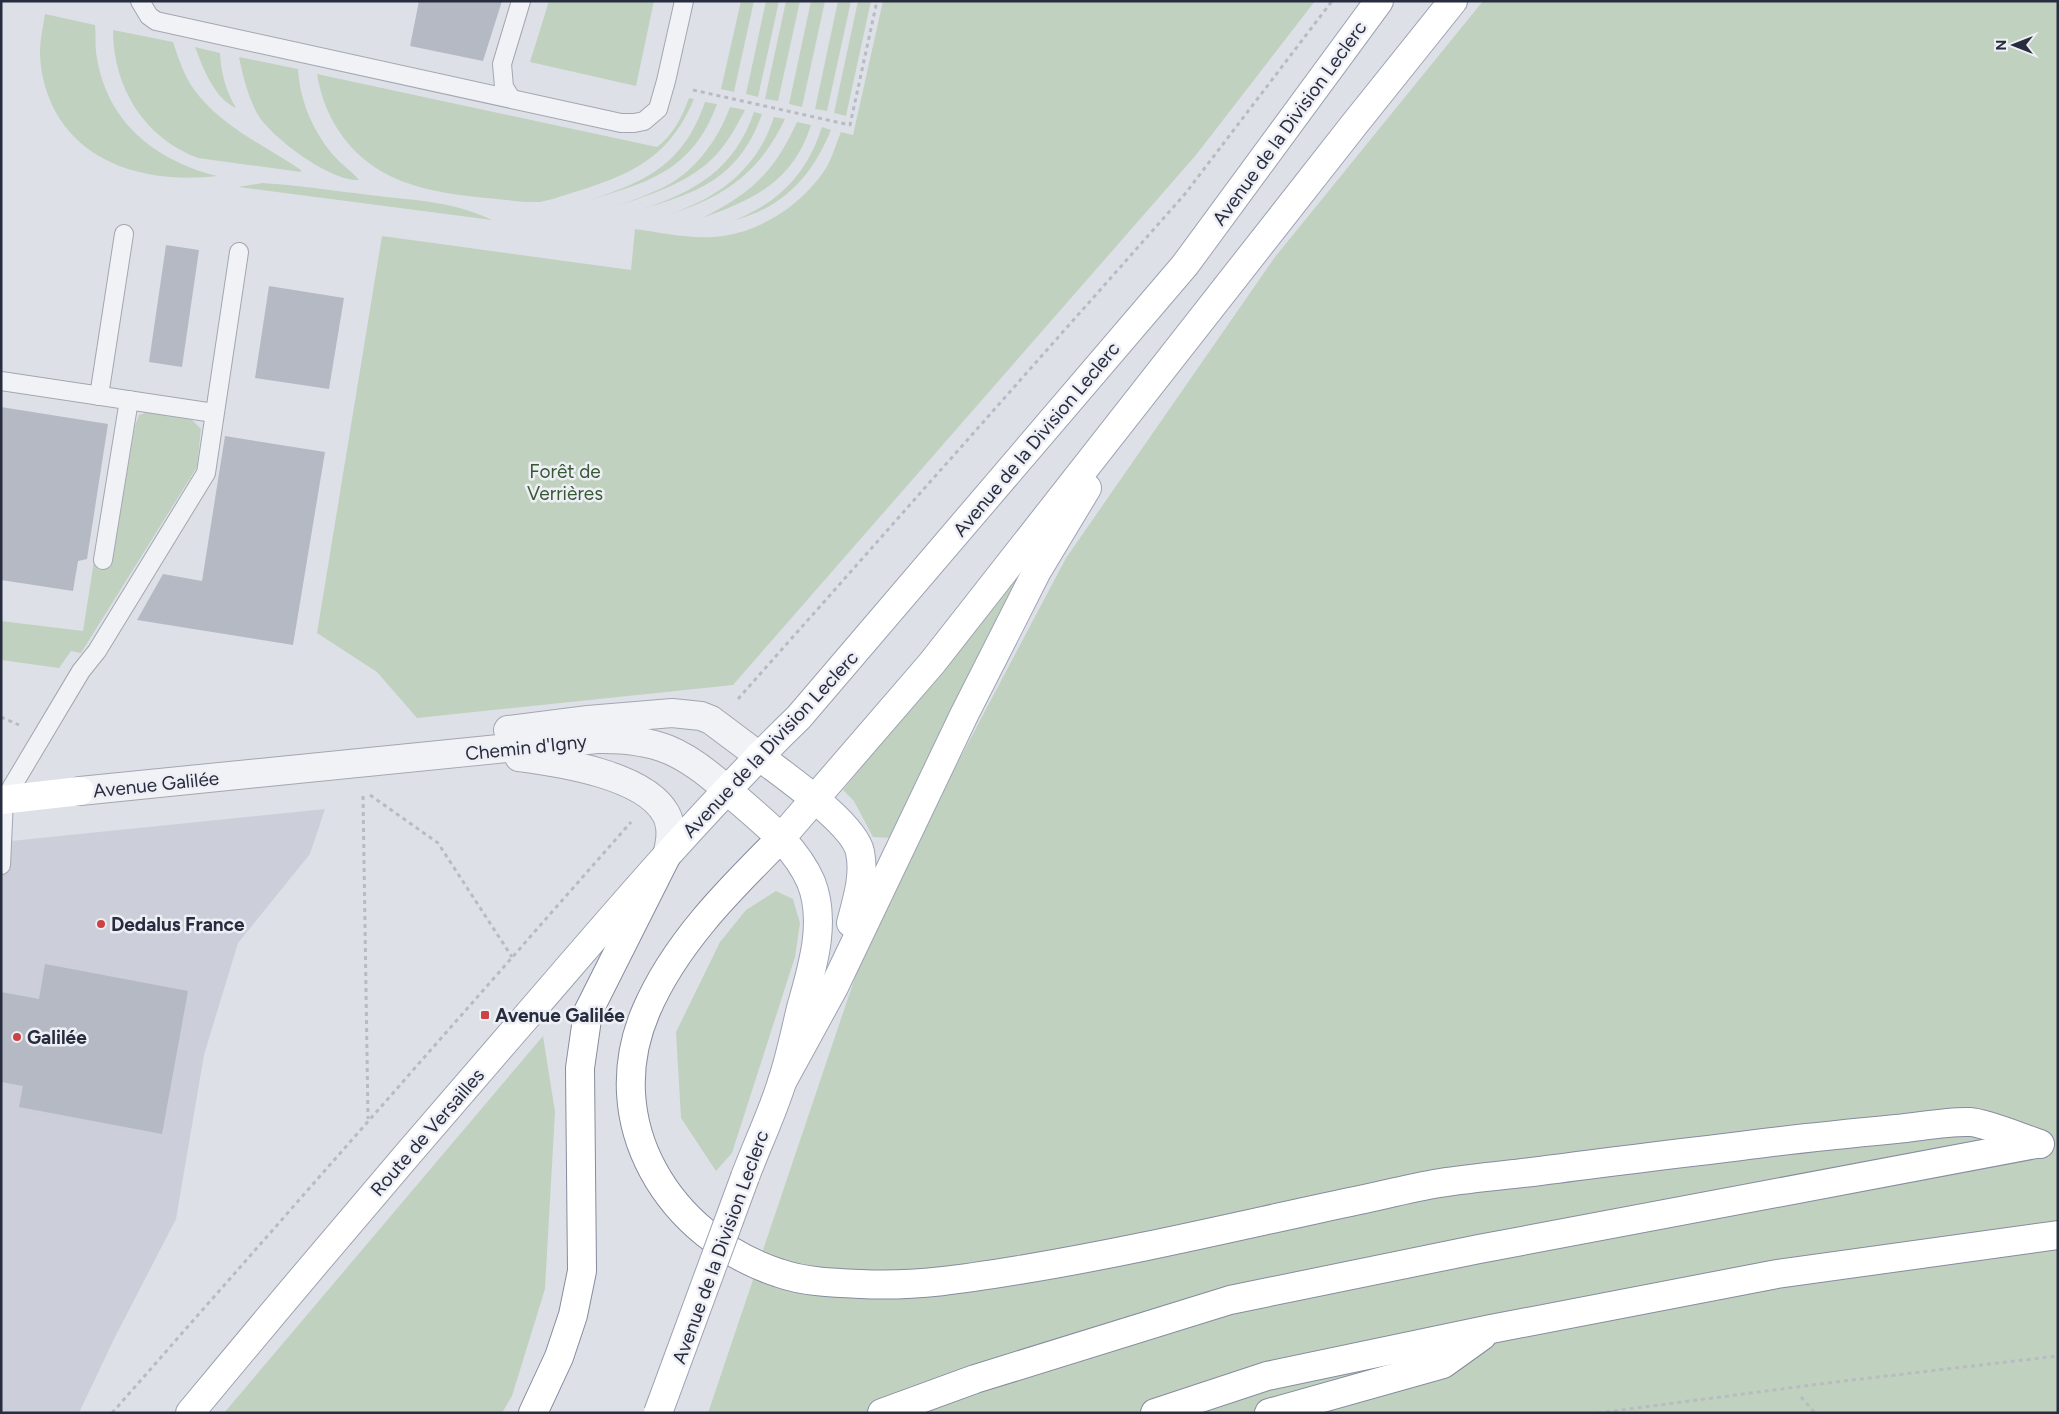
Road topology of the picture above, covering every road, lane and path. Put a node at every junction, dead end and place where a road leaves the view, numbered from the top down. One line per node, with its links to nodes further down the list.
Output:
1 (140, 1): 9 (lane)
2 (521, 1): 9 (lane)
3 (684, 1): 9 (lane)
4 (877, 1): 8 (path)
5 (1332, 1): 18 (path)
6 (1379, 1): 20 (main road, Avenue de la Division Leclerc)
7 (1452, 3): 15 (main road)
8 (686, 87)
9 (511, 98)
10 (124, 234): 13 (lane)
11 (239, 252): 16 (lane)
12 (1, 382): 13 (lane)
13 (99, 396): 14 (lane)
14 (129, 400): 16 (lane); 17 (lane)
15 (1138, 401): 25 (main road); 32 (main road)
16 (214, 414): 26 (lane)
17 (103, 560)
18 (740, 698)
19 (452, 754): 21 (street, Chemin d'Igny); 23 (street, Chemin d'Igny); 29 (street)
20 (759, 756): 21 (street); 23 (main road, Avenue de la Division Leclerc); 25 (main road)
21 (388, 761): 22 (street, Chemin d'Igny)
22 (311, 768): 24 (street, Avenue Galilée)
23 (727, 790): 28 (main road); 29 (main road, Avenue de la Division Leclerc)
24 (80, 791): 26 (main road, Avenue Galilée)
25 (814, 799): 28 (main road); 32 (main road)
26 (3, 800): 30 (lane)
27 (625, 829): 31 (path)
28 (781, 838): 33 (main road); 35 (main road)
29 (668, 855): 41 (main road, Route de Versailles); 42 (main road)
30 (1, 865)
31 (512, 957): 34 (path); 34 (path)
32 (834, 987): 33 (main road)
33 (782, 1082): 43 (main road, Avenue de la Division Leclerc, bridge)
34 (368, 1120): 40 (path)
35 (2049, 1143): 44 (main road)
36 (2058, 1235): 37 (main road)
37 (1491, 1329): 45 (main road); 46 (main road)
38 (2058, 1356): 47 (path)
39 (1801, 1397): 48 (path)
40 (112, 1413)
41 (190, 1413)
42 (533, 1413)
43 (658, 1413)
44 (882, 1413)
45 (1155, 1413)
46 (1269, 1413)
47 (1598, 1413)
48 (1815, 1413)

